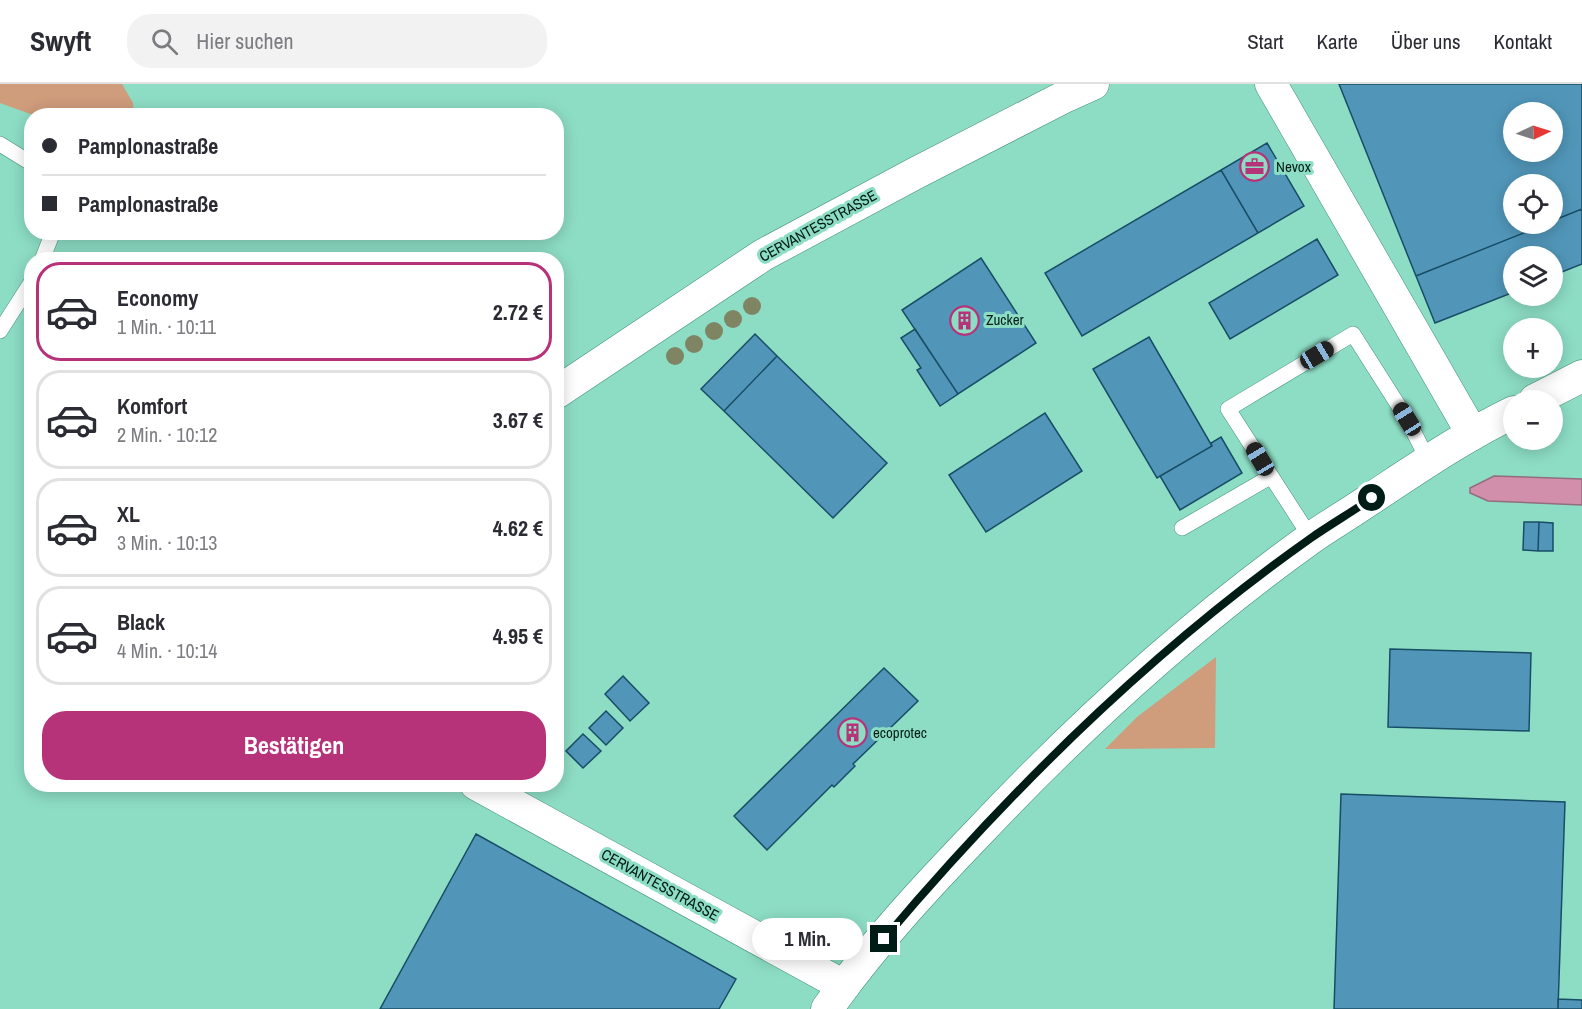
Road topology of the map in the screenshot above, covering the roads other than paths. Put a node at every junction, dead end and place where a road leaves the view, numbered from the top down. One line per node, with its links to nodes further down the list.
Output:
1 (1093, 84): 9 (street, CERVANTESSTRASSE)
2 (1272, 84): 12 (street)
3 (0, 144): 4 (lane)
4 (24, 159)
5 (24, 290): 6 (lane)
6 (7, 310): 7 (lane)
7 (0, 331)
8 (1582, 376): 10 (street)
9 (564, 388)
10 (1555, 390)
11 (1503, 417): 12 (street)
12 (1472, 433): 13 (street)
13 (1428, 460): 14 (lane); 16 (street)
14 (1270, 477): 15 (lane); 16 (lane)
15 (1182, 528)
16 (1311, 538): 18 (street)
17 (490, 792): 18 (street, CERVANTESSTRASSE)
18 (836, 997)

